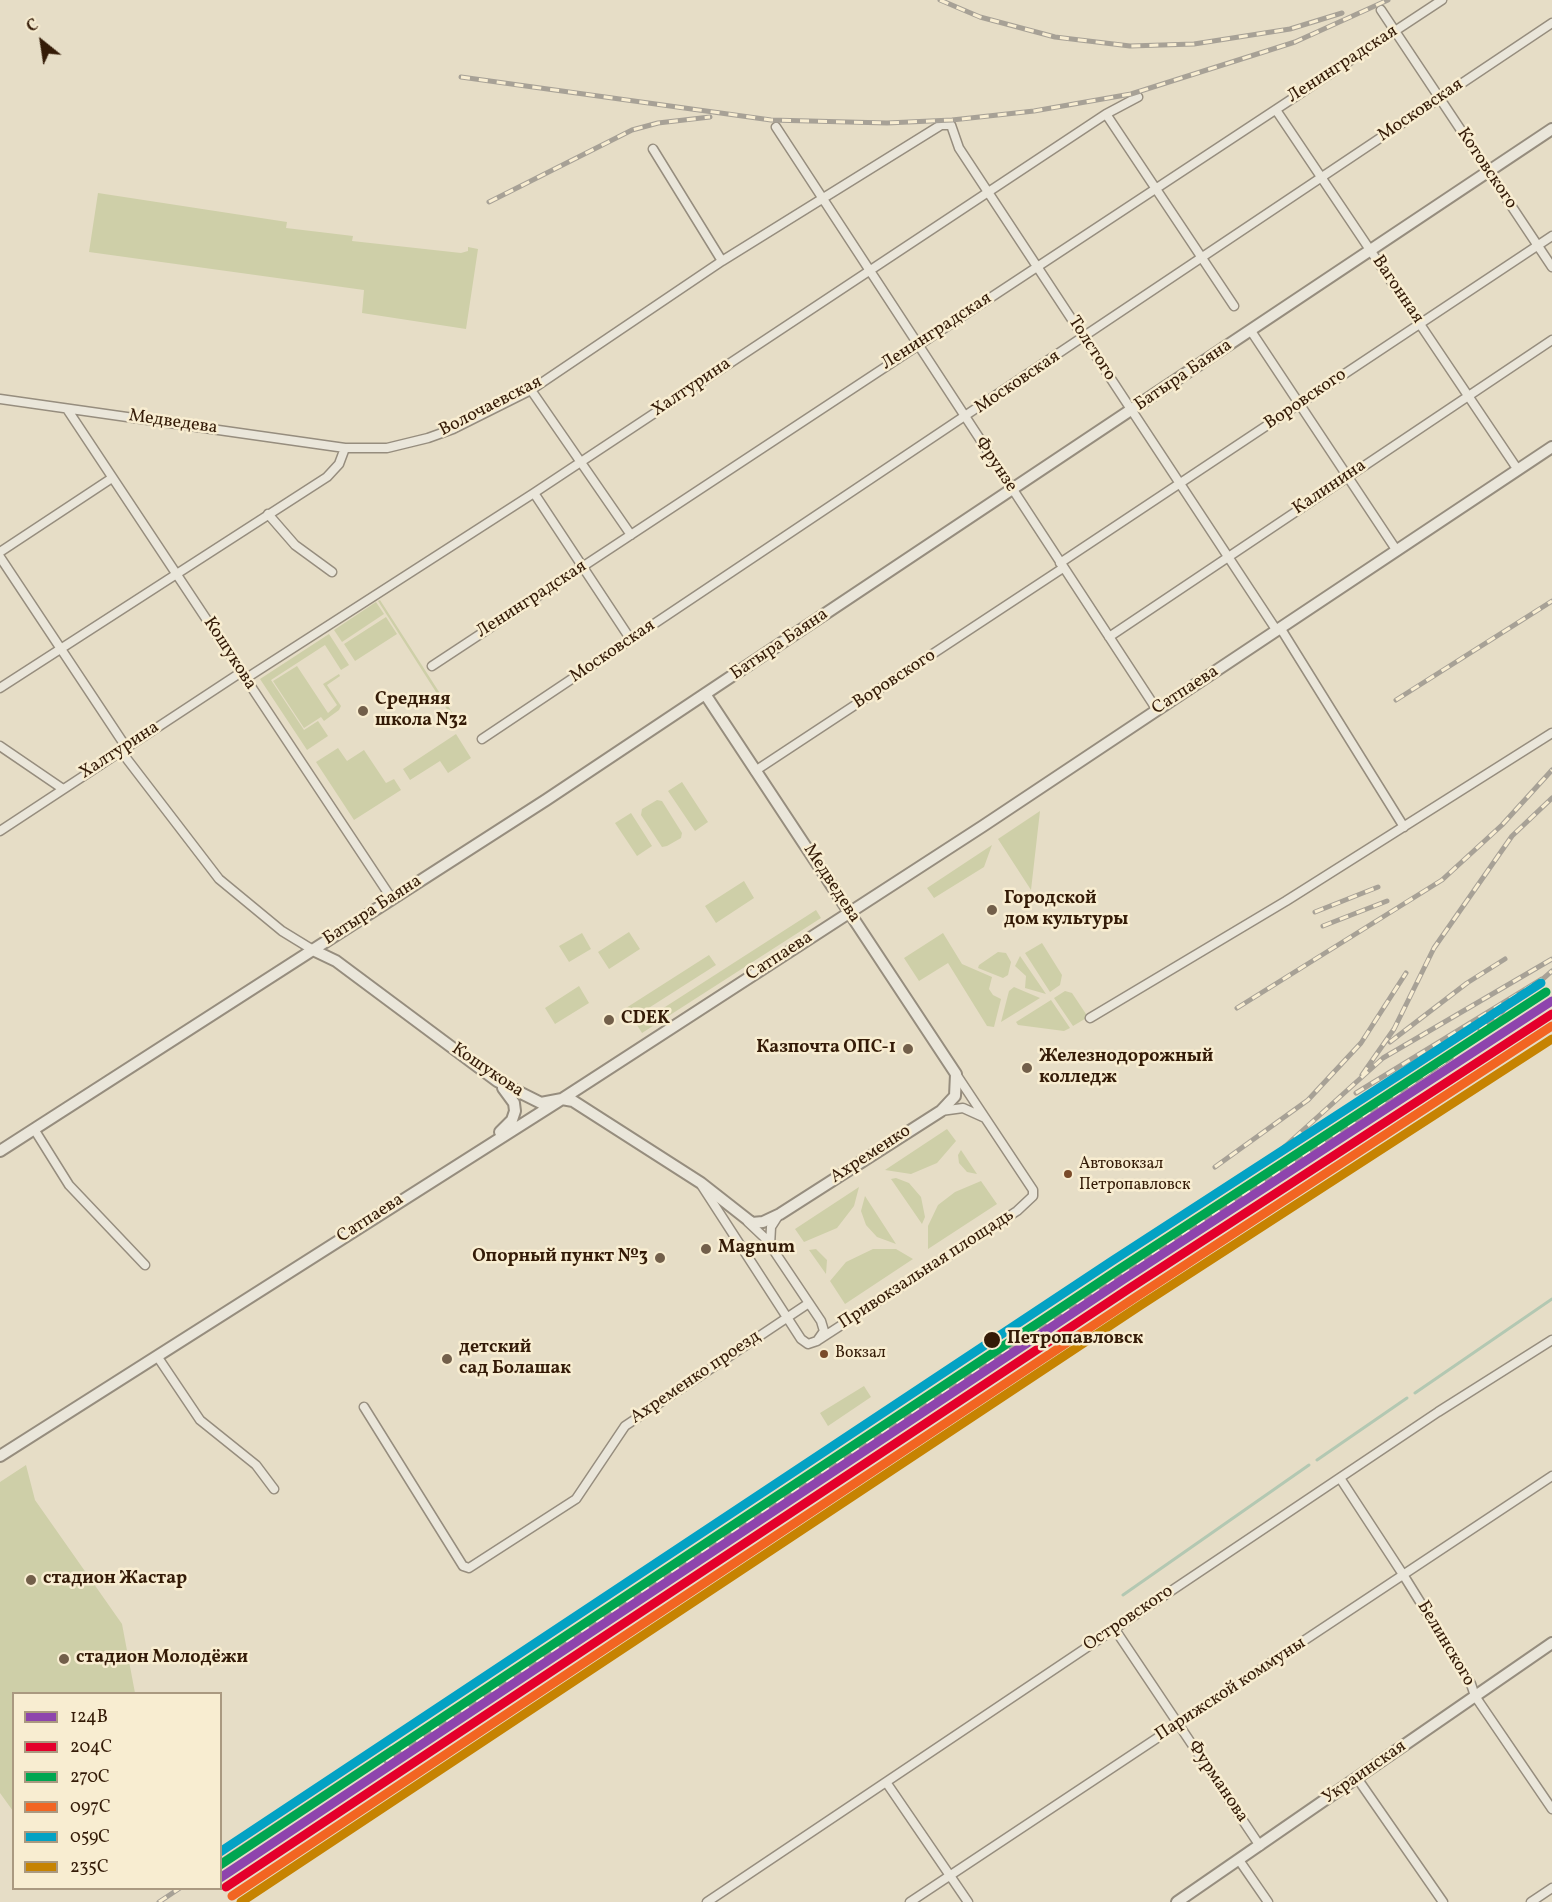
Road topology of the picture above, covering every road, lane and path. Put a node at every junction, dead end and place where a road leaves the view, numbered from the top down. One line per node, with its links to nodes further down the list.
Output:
1 (1442, 0): 4 (street, Ленинградская)
2 (1381, 10): 4 (street, Котовского)
3 (1552, 23): 6 (street, Московская)
4 (1395, 31): 6 (street, Котовского); 7 (street, Ленинградская)
5 (1138, 97): 8 (street, Халтурина)
6 (1440, 99): 13 (street, Котовского); 14 (street, Московская)
7 (1276, 110): 14 (street, Вагонная); 15 (street, Ленинградская)
8 (1106, 114): 15 (street); 16 (street, Халтурина)
9 (951, 125): 16 (street, Толстого); 17 (street, Волочаевская)
10 (776, 127): 17 (street, Фрунзе)
11 (1552, 129): 13 (street, Батыра Баяна)
12 (653, 149): 22 (street)
13 (1488, 171): 19 (street, Котовского); 20 (street, Батыра Баяна)
14 (1322, 178): 20 (street, Вагонная); 21 (street, Московская)
15 (1156, 189): 21 (street); 23 (street, Ленинградская)
16 (988, 192): 23 (street, Толстого); 25 (street, Халтурина)
17 (821, 199): 22 (street, Волочаевская); 25 (street, Фрунзе)
18 (1552, 236): 19 (street, Воровского)
19 (1538, 245): 24 (street, Котовского); 27 (street, Воровского)
20 (1371, 250): 27 (street, Вагонная); 28 (street, Батыра Баяна)
21 (1202, 258): 26 (street); 29 (street, Московская)
22 (722, 261): 32 (street, Волочаевская)
23 (1037, 267): 29 (street, Толстого); 31 (street, Ленинградская)
24 (1552, 267)
25 (868, 271): 31 (street, Фрунзе); 41 (street, Халтурина)
26 (1234, 306)
27 (1420, 324): 33 (street, Вагонная); 35 (street, Воровского)
28 (1251, 331): 35 (street); 37 (street, Батыра Баяна)
29 (1084, 338): 37 (street, Толстого); 38 (street, Московская)
30 (1552, 340): 33 (street, Калинина)
31 (916, 345): 38 (street, Фрунзе); 49 (street, Ленинградская)
32 (531, 390): 40 (street, Волочаевская); 41 (street)
33 (1468, 396): 42 (street, Вагонная); 43 (street, Калинина)
34 (0, 399): 36 (street, Медведева)
35 (1300, 405): 43 (street); 45 (street, Воровского)
36 (67, 409): 40 (street, Медведева); 44 (street, Кошукова)
37 (1132, 411): 45 (street, Толстого); 46 (street, Батыра Баяна)
38 (964, 419): 46 (street, Фрунзе); 59 (street, Московская)
39 (1552, 447): 42 (street, Сатпаева)
40 (345, 448): 48 (street)
41 (581, 462): 47 (street, Халтурина); 49 (street)
42 (1518, 470): 50 (street, Сатпаева)
43 (1347, 477): 50 (street); 52 (street, Калинина)
44 (112, 478): 51 (street); 56 (street, Кошукова)
45 (1181, 483): 52 (street, Толстого); 53 (street, Воровского)
46 (1012, 491): 53 (street, Фрунзе); 64 (street, Батыра Баяна)
47 (534, 493): 54 (street); 62 (street, Халтурина)
48 (268, 514): 55 (street); 56 (street)
49 (631, 535): 54 (street, Ленинградская)
50 (1397, 551): 57 (street, Сатпаева)
51 (0, 555): 60 (street)
52 (1229, 557): 57 (street, Толстого); 58 (street, Калинина)
53 (1062, 566): 58 (street, Фрунзе); 70 (street, Воровского)
54 (581, 568): 59 (street); 61 (street, Ленинградская)
55 (332, 572)
56 (176, 575): 60 (street); 62 (street, Кошукова)
57 (1279, 630): 65 (street, Сатпаева); 72 (street, Толстого)
58 (1109, 637): 65 (street, Фрунзе)
59 (631, 640): 67 (street, Московская)
60 (61, 648): 63 (street); 69 (street)
61 (432, 666)
62 (243, 676): 69 (street, Халтурина); 74 (street, Кошукова)
63 (0, 688)
64 (705, 694): 70 (street, Медведева); 74 (street, Батыра Баяна)
65 (1157, 710): 75 (street, Сатпаева)
66 (1552, 733): 72 (street)
67 (482, 739)
68 (0, 746): 71 (street)
69 (123, 749): 71 (street, Халтурина); 77 (street)
70 (755, 771): 75 (street, Медведева)
71 (63, 789): 73 (street, Халтурина)
72 (1404, 827): 79 (street)
73 (0, 831)
74 (392, 899): 76 (street, Батыра Баяна)
75 (849, 913): 80 (street, Медведева); 83 (street, Сатпаева)
76 (334, 936): 77 (street, Батыра Баяна); 78 (street)
77 (313, 950): 78 (street, Кошукова); 87 (street, Батыра Баяна)
78 (336, 961): 81 (street, Кошукова)
79 (1090, 1018)
80 (956, 1074): 84 (street, Ахременко); 85 (street)
81 (497, 1081): 82 (street, Кошукова); 88 (street)
82 (521, 1095): 83 (street, Кошукова); 86 (street)
83 (562, 1099): 86 (street, Сатпаева); 90 (street, Кошукова)
84 (940, 1111): 85 (street); 91 (street, Ахременко)
85 (987, 1120): 98 (street, Привокзальная площадь)
86 (524, 1123): 88 (street, Сатпаева)
87 (34, 1129): 89 (street, Батыра Баяна); 94 (street)
88 (488, 1144): 99 (street, Сатпаева)
89 (0, 1151)
90 (701, 1183): 92 (street, Кошукова); 96 (street, Кошукова)
91 (780, 1214): 92 (street, Ахременко); 93 (street)
92 (747, 1220): 93 (street)
93 (771, 1246): 95 (street)
94 (146, 1265)
95 (809, 1303): 96 (street, Ахременко проезд); 98 (street)
96 (786, 1318): 98 (street, Кошукова); 100 (street, Ахременко проезд)
97 (1552, 1340): 103 (street, Островского)
98 (817, 1341)
99 (157, 1356): 101 (street, Сатпаева); 104 (street)
100 (364, 1407)
101 (0, 1456)
102 (1552, 1476): 105 (street, Парижской коммуны)
103 (1340, 1478): 105 (street, Белинского); 106 (street, Островского)
104 (274, 1489)
105 (1404, 1576): 108 (street, Белинского); 109 (street, Парижской коммуны)
106 (1114, 1628): 109 (street, Фурманова); 111 (street, Островского)
107 (1552, 1643): 108 (street, Украинская)
108 (1475, 1696): 110 (street, Украинская); 112 (street, Белинского)
109 (1178, 1724): 113 (street, Фурманова); 115 (street, Парижской коммуны)
110 (1358, 1778): 113 (street, Украинская); 122 (street)
111 (886, 1782): 115 (street); 117 (street, Островского)
112 (1552, 1809)
113 (1260, 1846): 114 (street, Украинская)
114 (1239, 1860): 120 (street, Украинская); 121 (street)
115 (950, 1875): 118 (street, Парижской коммуны); 119 (street)
116 (1552, 1888): 123 (street)
117 (708, 1902)
118 (910, 1902)
119 (968, 1902)
120 (1177, 1902)
121 (1268, 1902)
122 (1443, 1902)
123 (1531, 1902)

